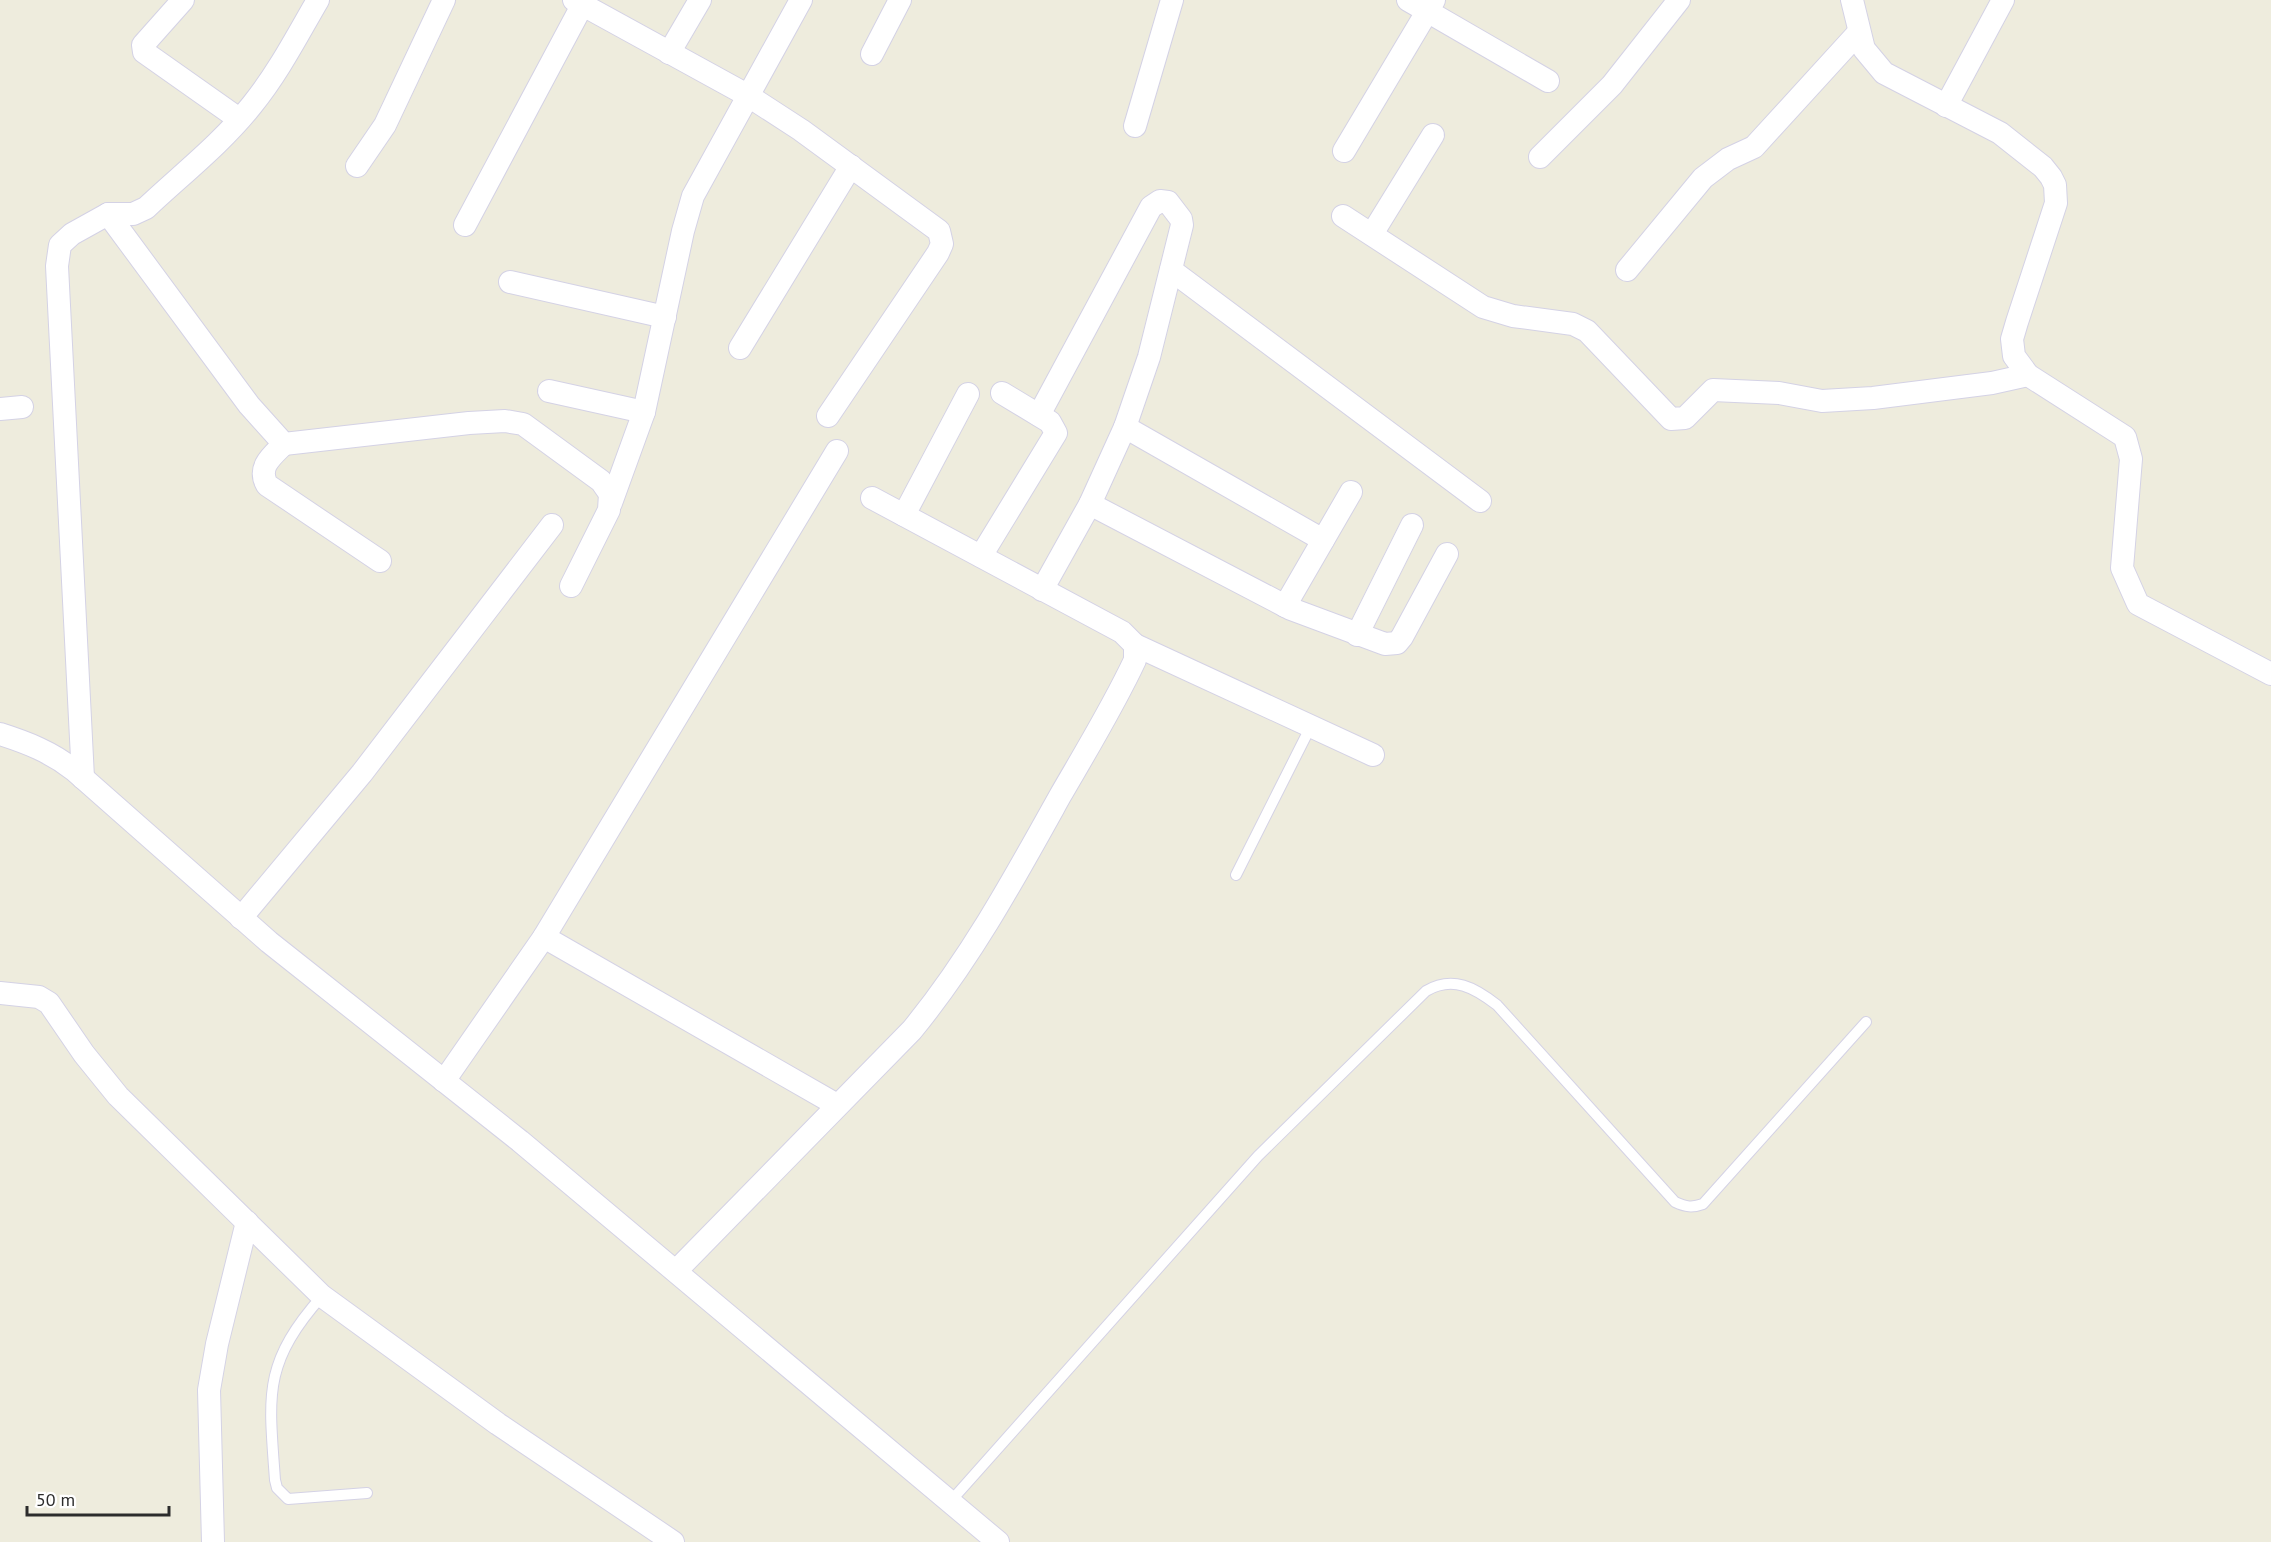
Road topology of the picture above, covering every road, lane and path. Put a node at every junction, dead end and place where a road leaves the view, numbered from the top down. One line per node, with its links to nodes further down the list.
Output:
1 (183, 0): 19 (street)
2 (318, 0): 19 (street)
3 (444, 0): 24 (street)
4 (700, 0): 14 (street)
5 (801, 0): 17 (street)
6 (900, 0): 15 (street)
7 (1172, 0): 20 (street)
8 (1679, 0): 23 (street)
9 (1852, 0): 13 (street)
10 (2003, 0): 18 (street)
11 (581, 2): 14 (street); 28 (street)
12 (1423, 3): 16 (street); 22 (street)
13 (1859, 32): 18 (street); 31 (street)
14 (669, 53): 17 (street)
15 (872, 54)
16 (1548, 81)
17 (747, 95): 25 (street); 33 (street)
18 (1946, 106): 35 (street)
19 (239, 119): 26 (street)
20 (1135, 126)
21 (1433, 135): 29 (street)
22 (1344, 151)
23 (1540, 157)
24 (357, 166)
25 (850, 166): 34 (street); 40 (street)
26 (108, 214): 43 (street); 66 (street)
27 (1343, 216): 29 (street)
28 (465, 225)
29 (1372, 234): 35 (street)
30 (1171, 270): 41 (street); 42 (street); 47 (street)
31 (1627, 270)
32 (510, 282): 33 (street)
33 (665, 317): 39 (street)
34 (740, 348)
35 (2028, 375): 62 (street)
36 (549, 391): 39 (street)
37 (1002, 393): 41 (street)
38 (968, 394): 50 (street)
39 (644, 412): 48 (street)
40 (828, 416)
41 (1039, 416): 55 (street)
42 (1125, 427): 49 (street); 53 (street)
43 (284, 444): 48 (street); 56 (street)
44 (837, 451): 69 (street)
45 (1351, 492): 53 (street)
46 (872, 498): 50 (street)
47 (1480, 501)
48 (611, 503): 57 (street)
49 (1090, 504): 58 (street); 59 (street)
50 (904, 515): 55 (street)
51 (552, 525): 68 (street)
52 (1412, 525): 60 (street)
53 (1323, 540): 59 (street)
54 (1447, 554): 60 (street)
55 (981, 556): 58 (street)
56 (380, 561)
57 (571, 586)
58 (1042, 590): 61 (street)
59 (1285, 606): 60 (street)
60 (1357, 635)
61 (1135, 645): 63 (street); 73 (street)
62 (2271, 674)
63 (1311, 726): 65 (street); 67 (lane)
64 (0, 734): 66 (street)
65 (1373, 755)
66 (83, 778): 68 (street)
67 (1236, 875)
68 (241, 918): 72 (street)
69 (544, 937): 72 (street); 73 (street)
70 (0, 993): 74 (street)
71 (1866, 1022): 78 (lane)
72 (444, 1081): 75 (street)
73 (837, 1105): 75 (street)
74 (247, 1222): 76 (street); 80 (street)
75 (676, 1271): 78 (street)
76 (322, 1296): 77 (lane); 79 (street)
77 (367, 1493)
78 (950, 1502): 81 (street)
79 (669, 1541)
80 (213, 1542)
81 (998, 1542)

